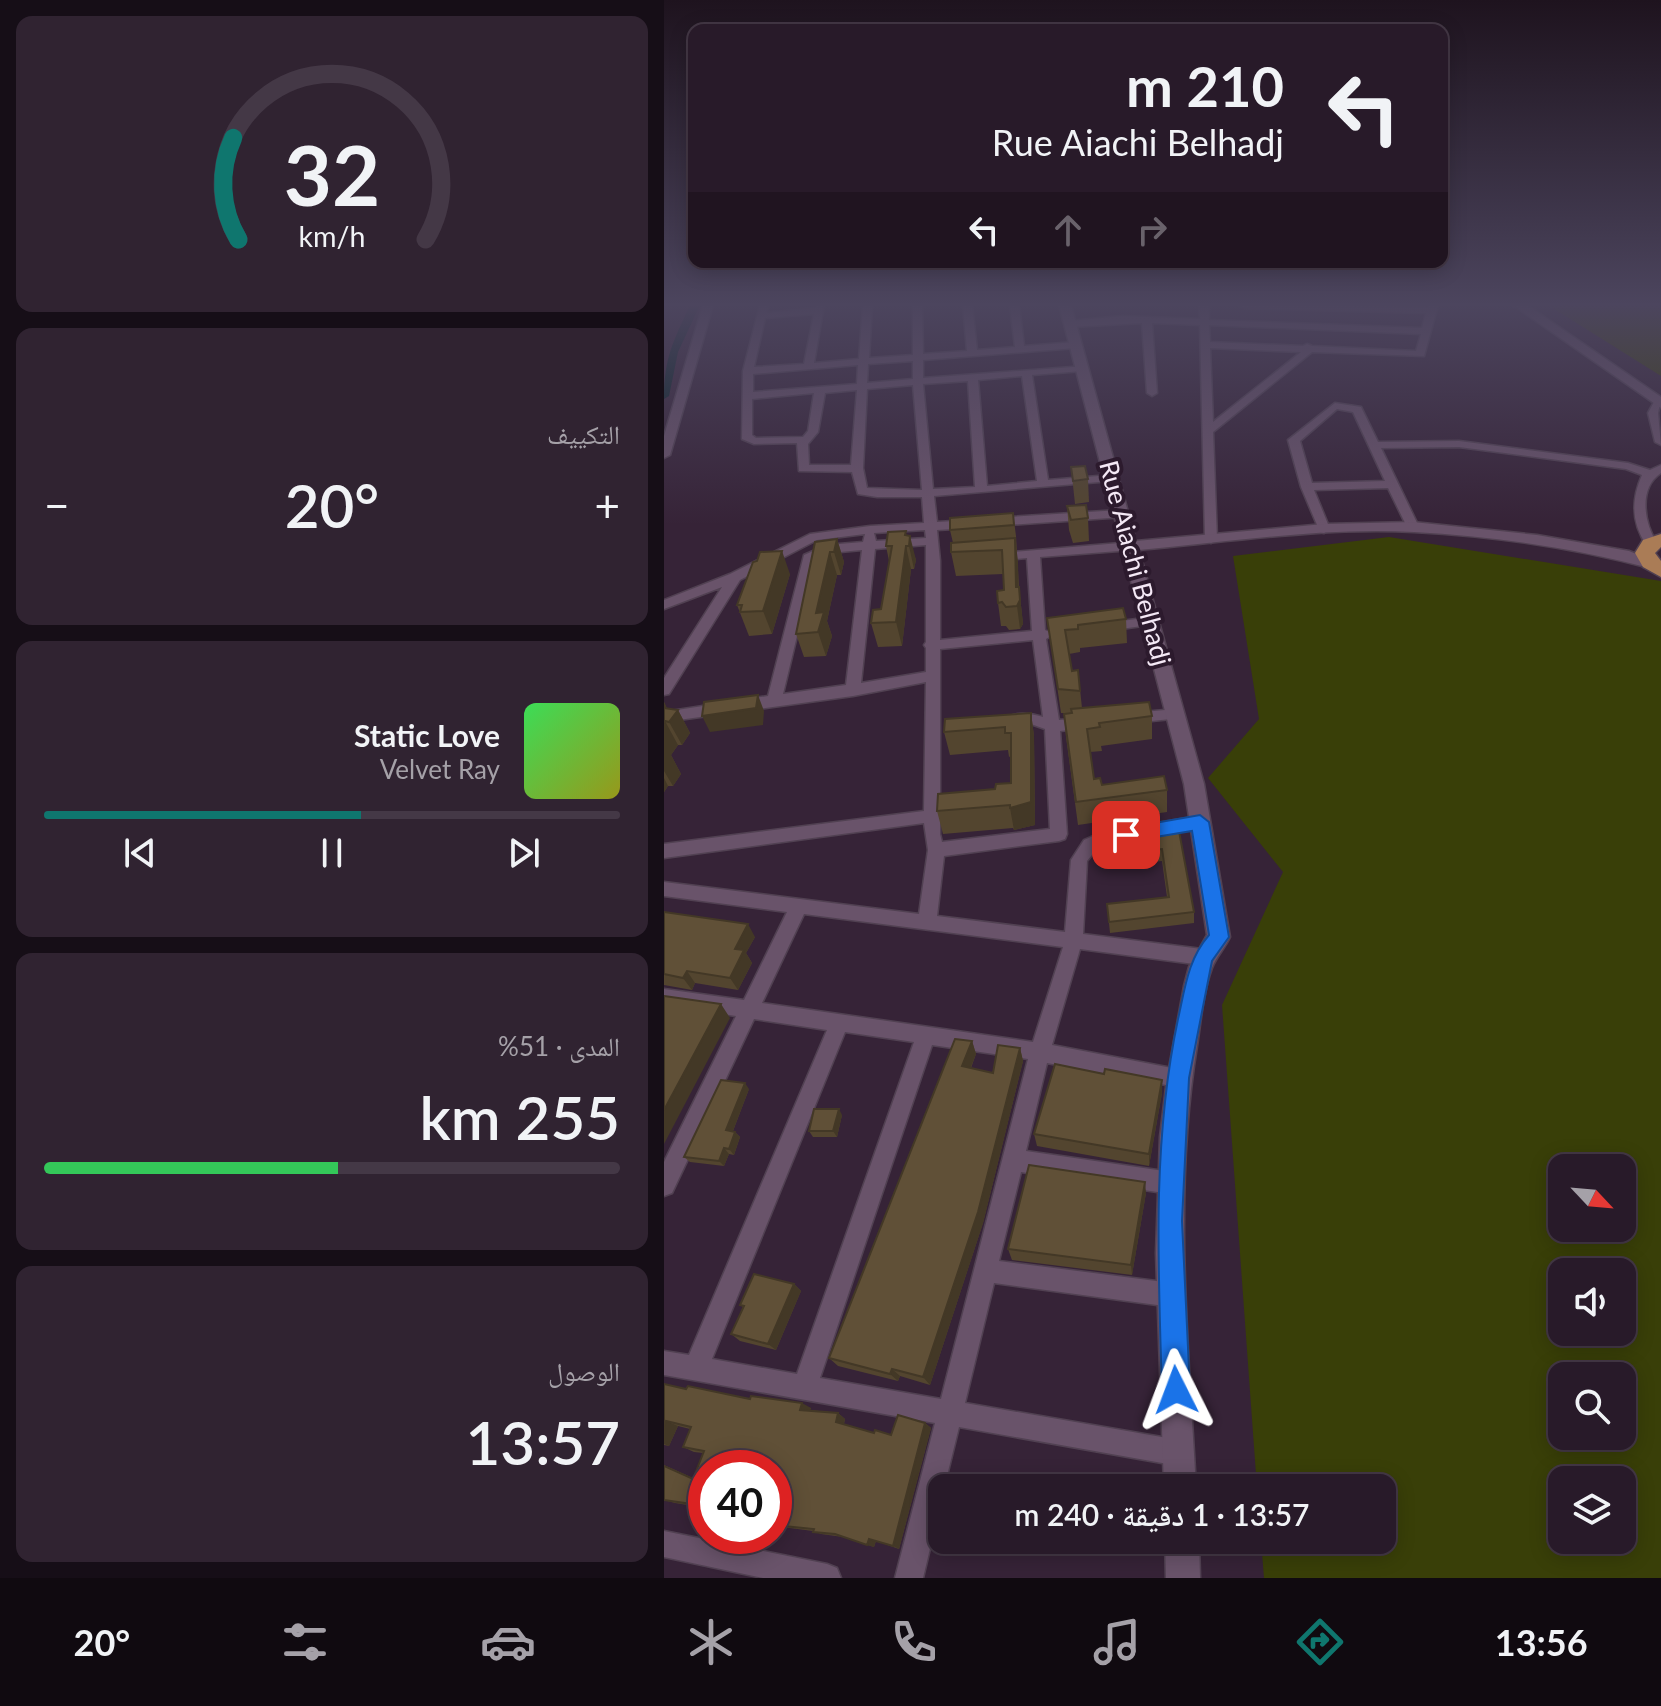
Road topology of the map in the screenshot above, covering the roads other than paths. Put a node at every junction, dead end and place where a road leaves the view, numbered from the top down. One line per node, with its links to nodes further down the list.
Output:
1 (686, 379): 23 (street)
2 (747, 379): 17 (street)
3 (862, 379): 14 (street)
4 (918, 379): 13 (street)
5 (955, 379): 13 (street)
6 (973, 379): 30 (street)
7 (1028, 379): 27 (street)
8 (1085, 379): 26 (street, Rue Aiachi Belhadj)
9 (1151, 379): 16 (street)
10 (1208, 379): 19 (street)
11 (1274, 379): 19 (street)
12 (1626, 379): 18 (main road)
13 (918, 382): 14 (street); 31 (street)
14 (862, 389): 15 (street); 24 (street)
15 (820, 391): 17 (street); 20 (street)
16 (1152, 393)
17 (746, 396): 20 (street)
18 (1660, 402): 21 (street)
19 (1210, 430): 37 (street)
20 (804, 442): 24 (street)
21 (1661, 442)
22 (1374, 445): 25 (street); 28 (street); 29 (street)
23 (664, 455)
24 (857, 468): 31 (street)
25 (1655, 471): 40 (street)
26 (1111, 478): 27 (street); 32 (street, Rue Aiachi Belhadj)
27 (1043, 483): 30 (street)
28 (1391, 484): 29 (street); 33 (street)
29 (1307, 487): 35 (street)
30 (981, 488): 31 (street)
31 (928, 492): 34 (street)
32 (1120, 511): 34 (street); 39 (street, Rue Aiachi Belhadj)
33 (1413, 527): 35 (street); 40 (street)
34 (930, 529): 36 (street); 38 (street); 49 (street)
35 (1324, 529): 37 (street)
36 (870, 530): 38 (street); 43 (street)
37 (1211, 539): 39 (street)
38 (869, 546): 52 (street); 53 (street)
39 (1132, 546): 41 (street); 45 (street, Rue Aiachi Belhadj)
40 (1656, 553)
41 (1033, 554): 42 (street); 48 (street)
42 (976, 558)
43 (735, 577): 44 (street); 51 (street)
44 (664, 605)
45 (1152, 621): 46 (street); 54 (street, Rue Aiachi Belhadj)
46 (1096, 628)
47 (1067, 631): 48 (street)
48 (1039, 635): 49 (street); 57 (street)
49 (931, 645): 50 (street)
50 (932, 676): 52 (street); 58 (street)
51 (666, 686)
52 (853, 691): 53 (street)
53 (774, 700): 55 (street)
54 (1176, 714): 57 (street); 59 (street, Rue Aiachi Belhadj)
55 (664, 717)
56 (990, 723): 57 (street)
57 (1052, 726): 60 (street)
58 (932, 816): 60 (street); 61 (street)
59 (1200, 822): 65 (street); 66 (street, Rue Aiachi Belhadj)
60 (936, 850): 64 (street)
61 (664, 851)
62 (664, 889): 63 (street)
63 (799, 906): 64 (street); 68 (street)
64 (927, 924): 65 (street)
65 (1074, 940): 66 (street); 71 (street)
66 (1202, 957): 72 (street, Rue Aiachi Belhadj)
67 (664, 997): 68 (street)
68 (749, 1008): 69 (street); 75 (street)
69 (840, 1022): 70 (street); 79 (street)
70 (926, 1035): 71 (street); 80 (street)
71 (1040, 1052): 72 (street); 73 (street)
72 (1177, 1078): 74 (street, Rue Aiachi Belhadj)
73 (1013, 1160): 74 (street); 76 (street)
74 (1171, 1183): 77 (street, Rue Aiachi Belhadj)
75 (664, 1185)
76 (986, 1271): 77 (street); 81 (street)
77 (1172, 1295): 82 (street, Rue Aiachi Belhadj)
78 (664, 1363): 79 (street)
79 (696, 1368): 80 (street)
80 (805, 1387): 81 (street)
81 (951, 1411): 82 (street); 88 (street)
82 (1179, 1453): 83 (street, Rue Aiachi Belhadj)
83 (1180, 1474)
84 (664, 1544): 86 (street)
85 (1182, 1554): 89 (street)
86 (765, 1572): 87 (street)
87 (827, 1578)
88 (909, 1578)
89 (1183, 1578)

